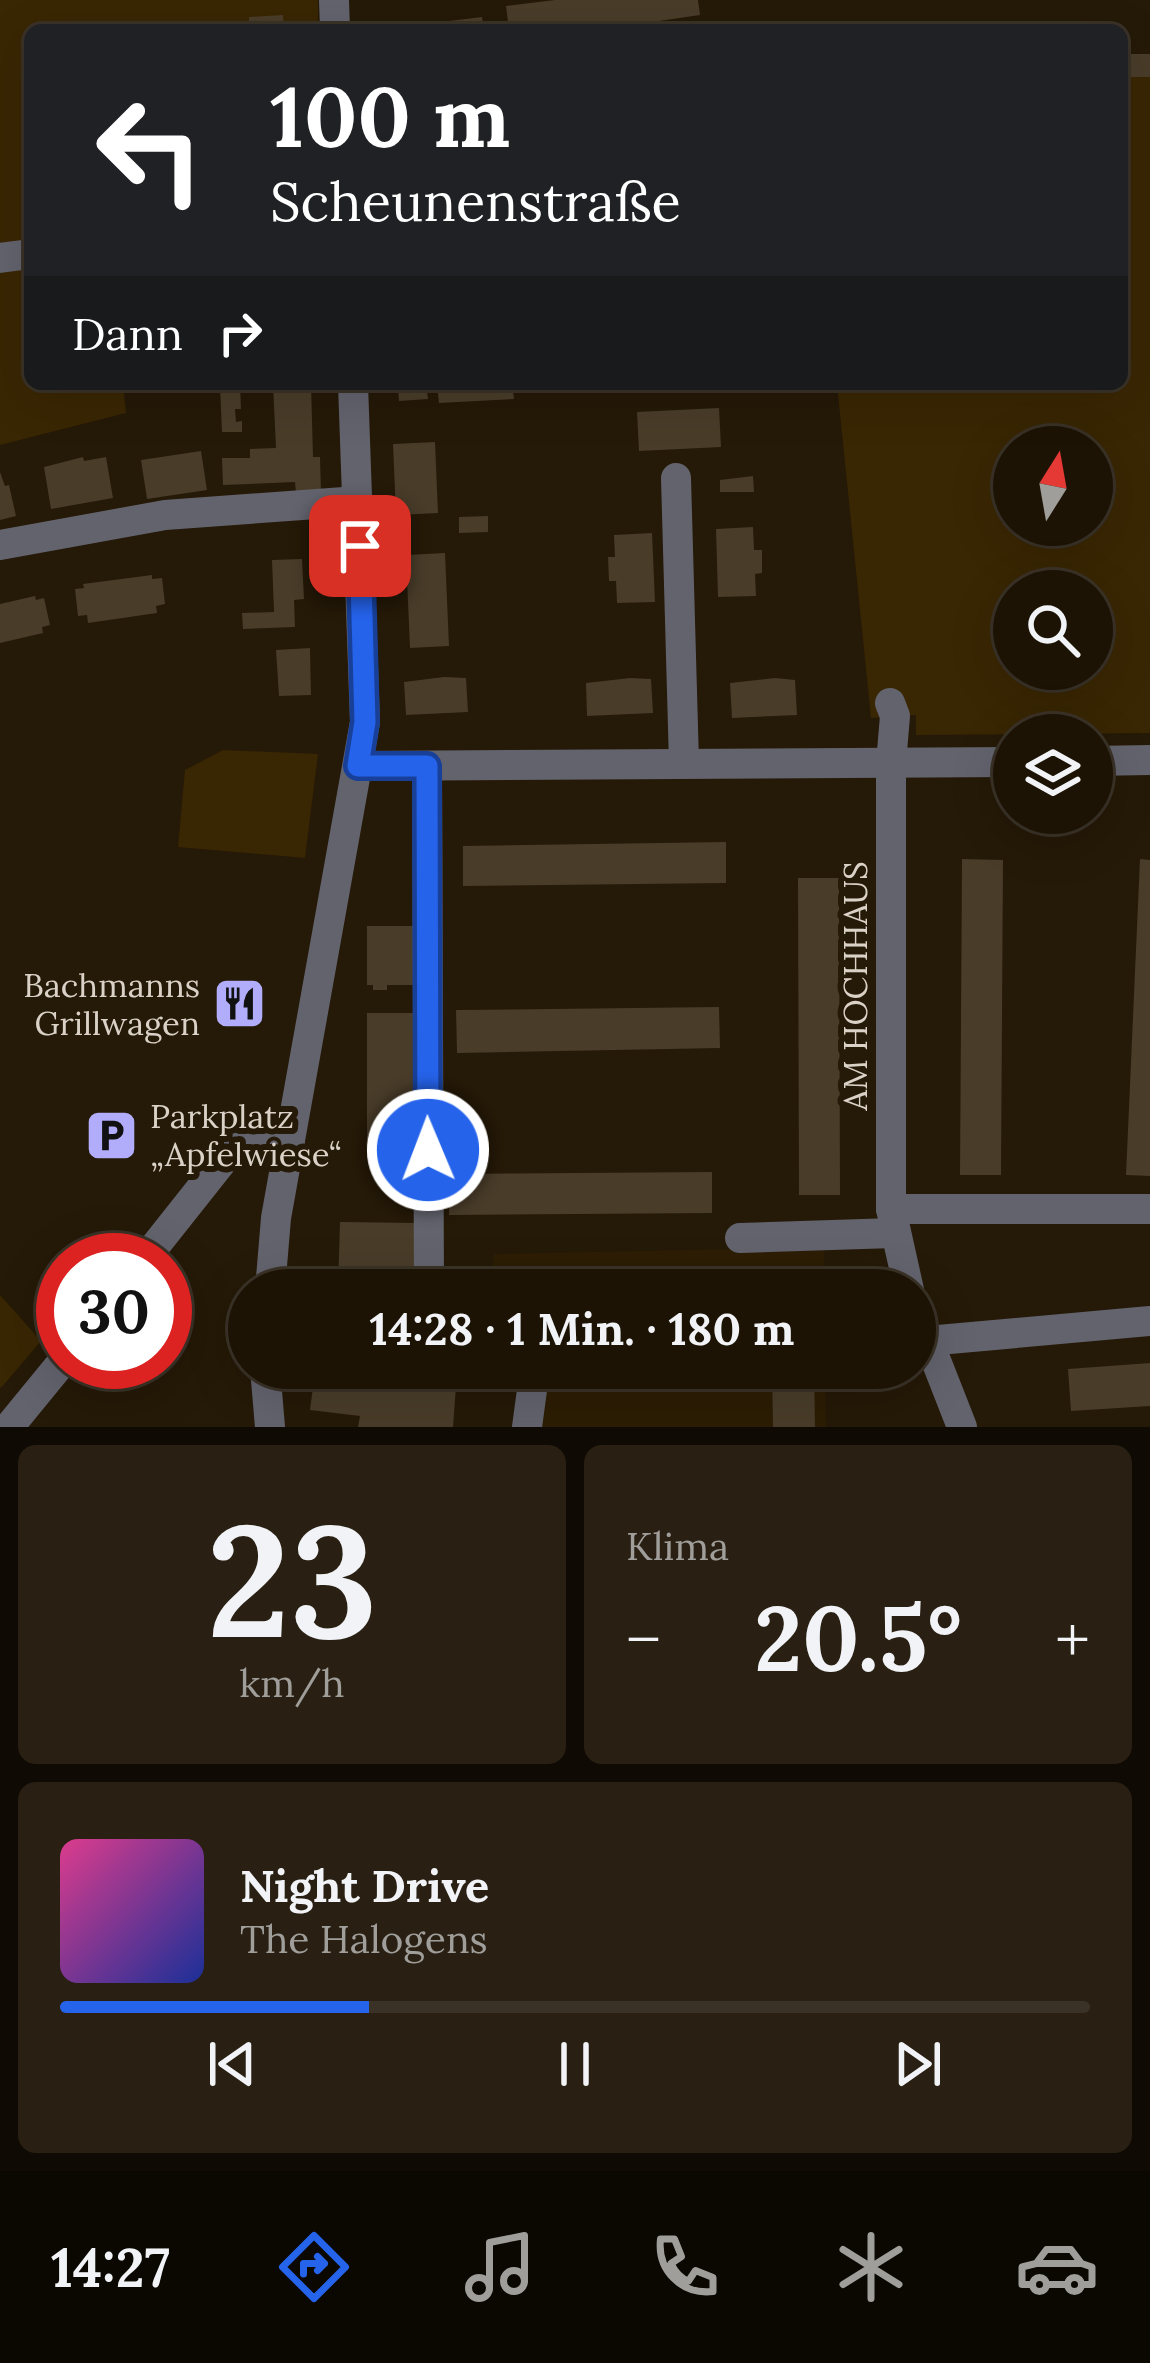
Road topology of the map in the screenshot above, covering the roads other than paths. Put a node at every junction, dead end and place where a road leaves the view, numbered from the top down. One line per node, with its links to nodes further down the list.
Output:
1 (353, 390): 3 (street)
2 (676, 478): 9 (street)
3 (358, 501): 4 (street); 11 (street)
4 (0, 545)
5 (890, 703): 10 (street, AM HOCHHAUS)
6 (1150, 760): 7 (street)
7 (1113, 761)
8 (993, 762): 10 (street)
9 (684, 764): 10 (street); 12 (street)
10 (891, 764): 15 (street, AM HOCHHAUS)
11 (358, 766): 12 (street); 13 (street)
12 (427, 766): 19 (street)
13 (290, 1141): 16 (street); 18 (street)
14 (1150, 1209): 15 (street)
15 (892, 1221): 17 (street); 20 (street, AM HOCHHAUS)
16 (165, 1233)
17 (740, 1238)
18 (272, 1269)
19 (429, 1269)
20 (904, 1269)
21 (1150, 1321): 22 (street)
22 (936, 1340)
23 (936, 1363): 30 (street)
24 (40, 1389): 27 (street)
25 (267, 1389): 28 (street)
26 (532, 1389): 29 (street)
27 (9, 1427)
28 (270, 1427)
29 (527, 1427)
30 (962, 1427)

